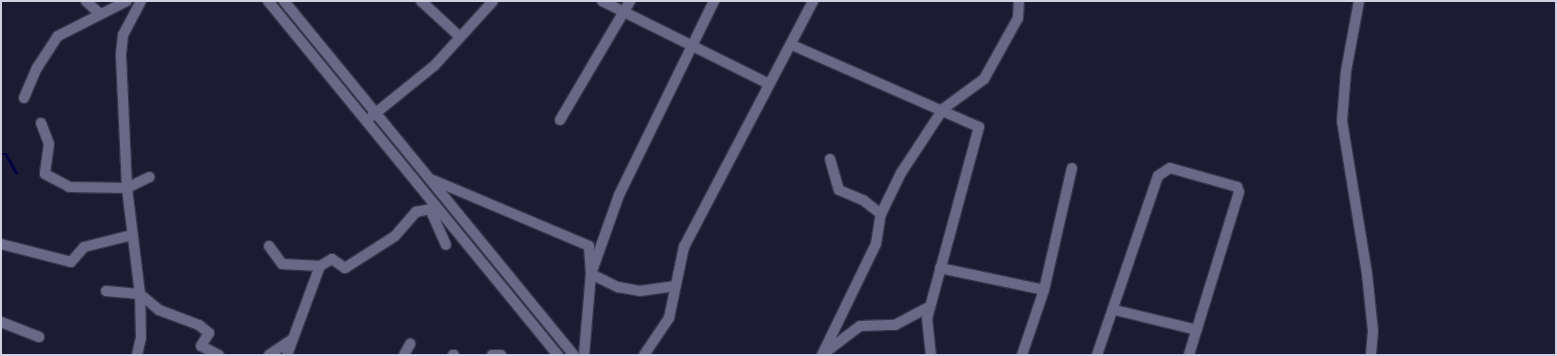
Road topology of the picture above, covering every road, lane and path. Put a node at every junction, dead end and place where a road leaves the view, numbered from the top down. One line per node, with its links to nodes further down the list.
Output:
1 (86, 1): 15 (street)
2 (127, 1): 15 (street)
3 (141, 1): 30 (street)
4 (268, 1): 24 (street)
5 (284, 1): 22 (street)
6 (421, 1): 16 (street)
7 (493, 1): 16 (street)
8 (602, 1): 14 (street)
9 (630, 1): 14 (street)
10 (714, 1): 18 (street)
11 (813, 1): 17 (street)
12 (1019, 1): 21 (street)
13 (1359, 1): 67 (street)
14 (624, 12): 18 (street); 23 (street)
15 (100, 14): 20 (street)
16 (460, 38): 22 (street)
17 (792, 45): 19 (street); 21 (street)
18 (691, 46): 19 (street); 38 (street)
19 (769, 84): 39 (street)
20 (24, 98)
21 (943, 110): 31 (street); 37 (street)
22 (377, 113): 24 (street); 29 (street)
23 (560, 120)
24 (366, 121): 58 (street)
25 (40, 123): 30 (street)
26 (830, 159): 31 (street)
27 (1072, 168): 40 (street)
28 (150, 177): 30 (street)
29 (431, 180): 38 (street); 59 (street)
30 (127, 188): 32 (street)
31 (881, 214): 62 (street)
32 (132, 235): 33 (street); 42 (street)
33 (1, 244)
34 (269, 246): 36 (street)
35 (446, 246): 36 (street)
36 (320, 266): 48 (street)
37 (940, 268): 40 (street); 43 (street)
38 (591, 274): 39 (street); 60 (street)
39 (676, 286): 61 (street)
40 (1044, 290): 64 (street)
41 (106, 291): 42 (street)
42 (140, 294): 50 (street); 51 (street)
43 (929, 307): 62 (street); 63 (street)
44 (1115, 310): 46 (street); 46 (street); 65 (street)
45 (1, 322): 47 (street)
46 (1197, 330): 66 (street)
47 (39, 337)
48 (292, 340): 53 (street); 54 (street)
49 (410, 344): 55 (street)
50 (199, 350): 52 (street)
51 (137, 355)
52 (219, 355)
53 (269, 355)
54 (287, 355)
55 (404, 355)
56 (492, 355): 57 (street)
57 (501, 355)
58 (558, 355)
59 (574, 355)
60 (584, 355)
61 (644, 355)
62 (821, 355)
63 (931, 355)
64 (1022, 355)
65 (1097, 355)
66 (1189, 355)
67 (1371, 355)

